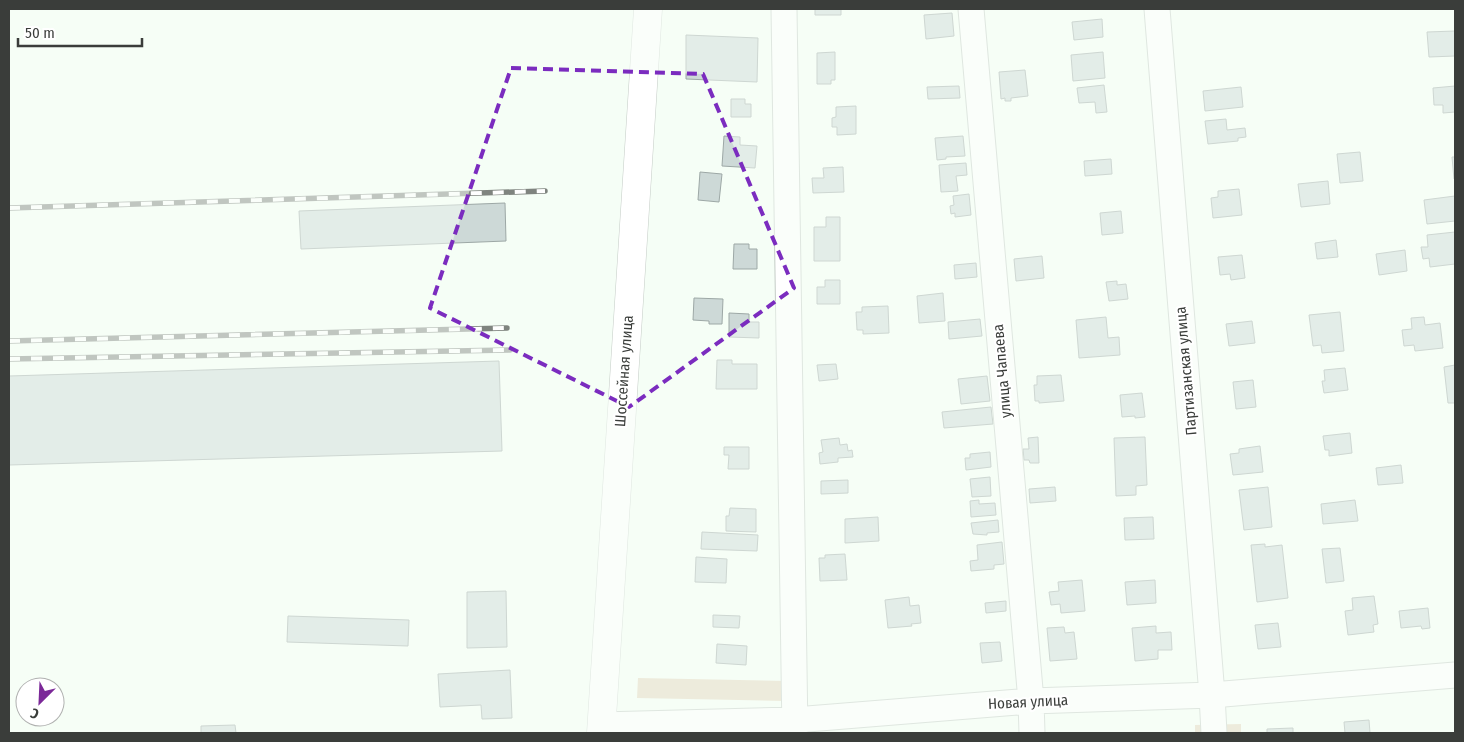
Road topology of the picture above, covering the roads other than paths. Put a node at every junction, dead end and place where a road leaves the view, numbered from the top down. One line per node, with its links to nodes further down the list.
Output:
1 (648, 9): 9 (main road, Шоссейная улица)
2 (784, 9): 8 (street)
3 (971, 9): 7 (street, улица Чапаева)
4 (1158, 9): 6 (street, Партизанская улица)
5 (1455, 675): 6 (street, Новая улица)
6 (1212, 695): 7 (street, Новая улица); 11 (street, Партизанская улица)
7 (1031, 701): 8 (street, Новая улица); 10 (street, улица Чапаева)
8 (795, 727): 9 (street, Новая улица)
9 (601, 729)
10 (1032, 733)
11 (1214, 733)

